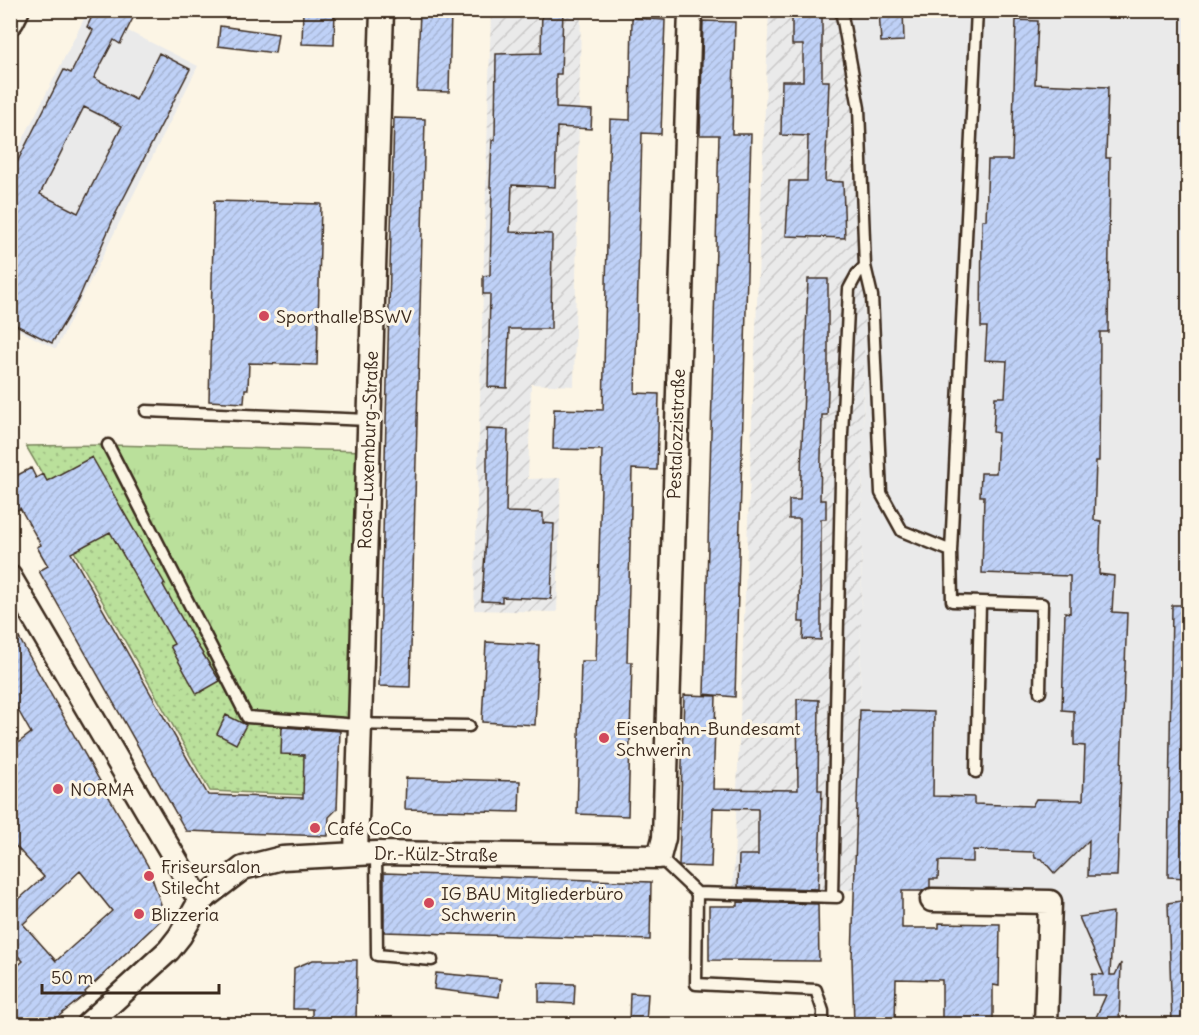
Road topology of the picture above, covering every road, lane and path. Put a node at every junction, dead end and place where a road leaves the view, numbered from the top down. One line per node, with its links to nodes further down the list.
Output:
1 (15, 10): 6 (street)
2 (382, 10): 9 (street, Rosa-Luxemburg-Straße)
3 (690, 10): 19 (street, Pestalozzistraße)
4 (841, 10): 7 (lane)
5 (977, 10): 11 (lane)
6 (10, 20)
7 (865, 267): 11 (lane); 20 (lane)
8 (146, 411): 9 (lane)
9 (369, 420): 15 (street, Rosa-Luxemburg-Straße)
10 (108, 445): 15 (lane)
11 (951, 552): 13 (lane)
12 (10, 577): 22 (street)
13 (980, 603): 14 (lane); 17 (lane)
14 (1040, 692)
15 (360, 725): 16 (lane); 18 (street, Rosa-Luxemburg-Straße)
16 (469, 726)
17 (976, 772)
18 (366, 853): 19 (street, Dr.-Külz-Straße); 22 (street, Dr.-Külz-Straße); 23 (lane)
19 (659, 857): 20 (lane)
20 (697, 893): 25 (lane)
21 (932, 900): 26 (street)
22 (200, 901): 24 (street, Dr.-Külz-Straße)
23 (432, 960)
24 (88, 1024)
25 (823, 1024)
26 (1046, 1024)

